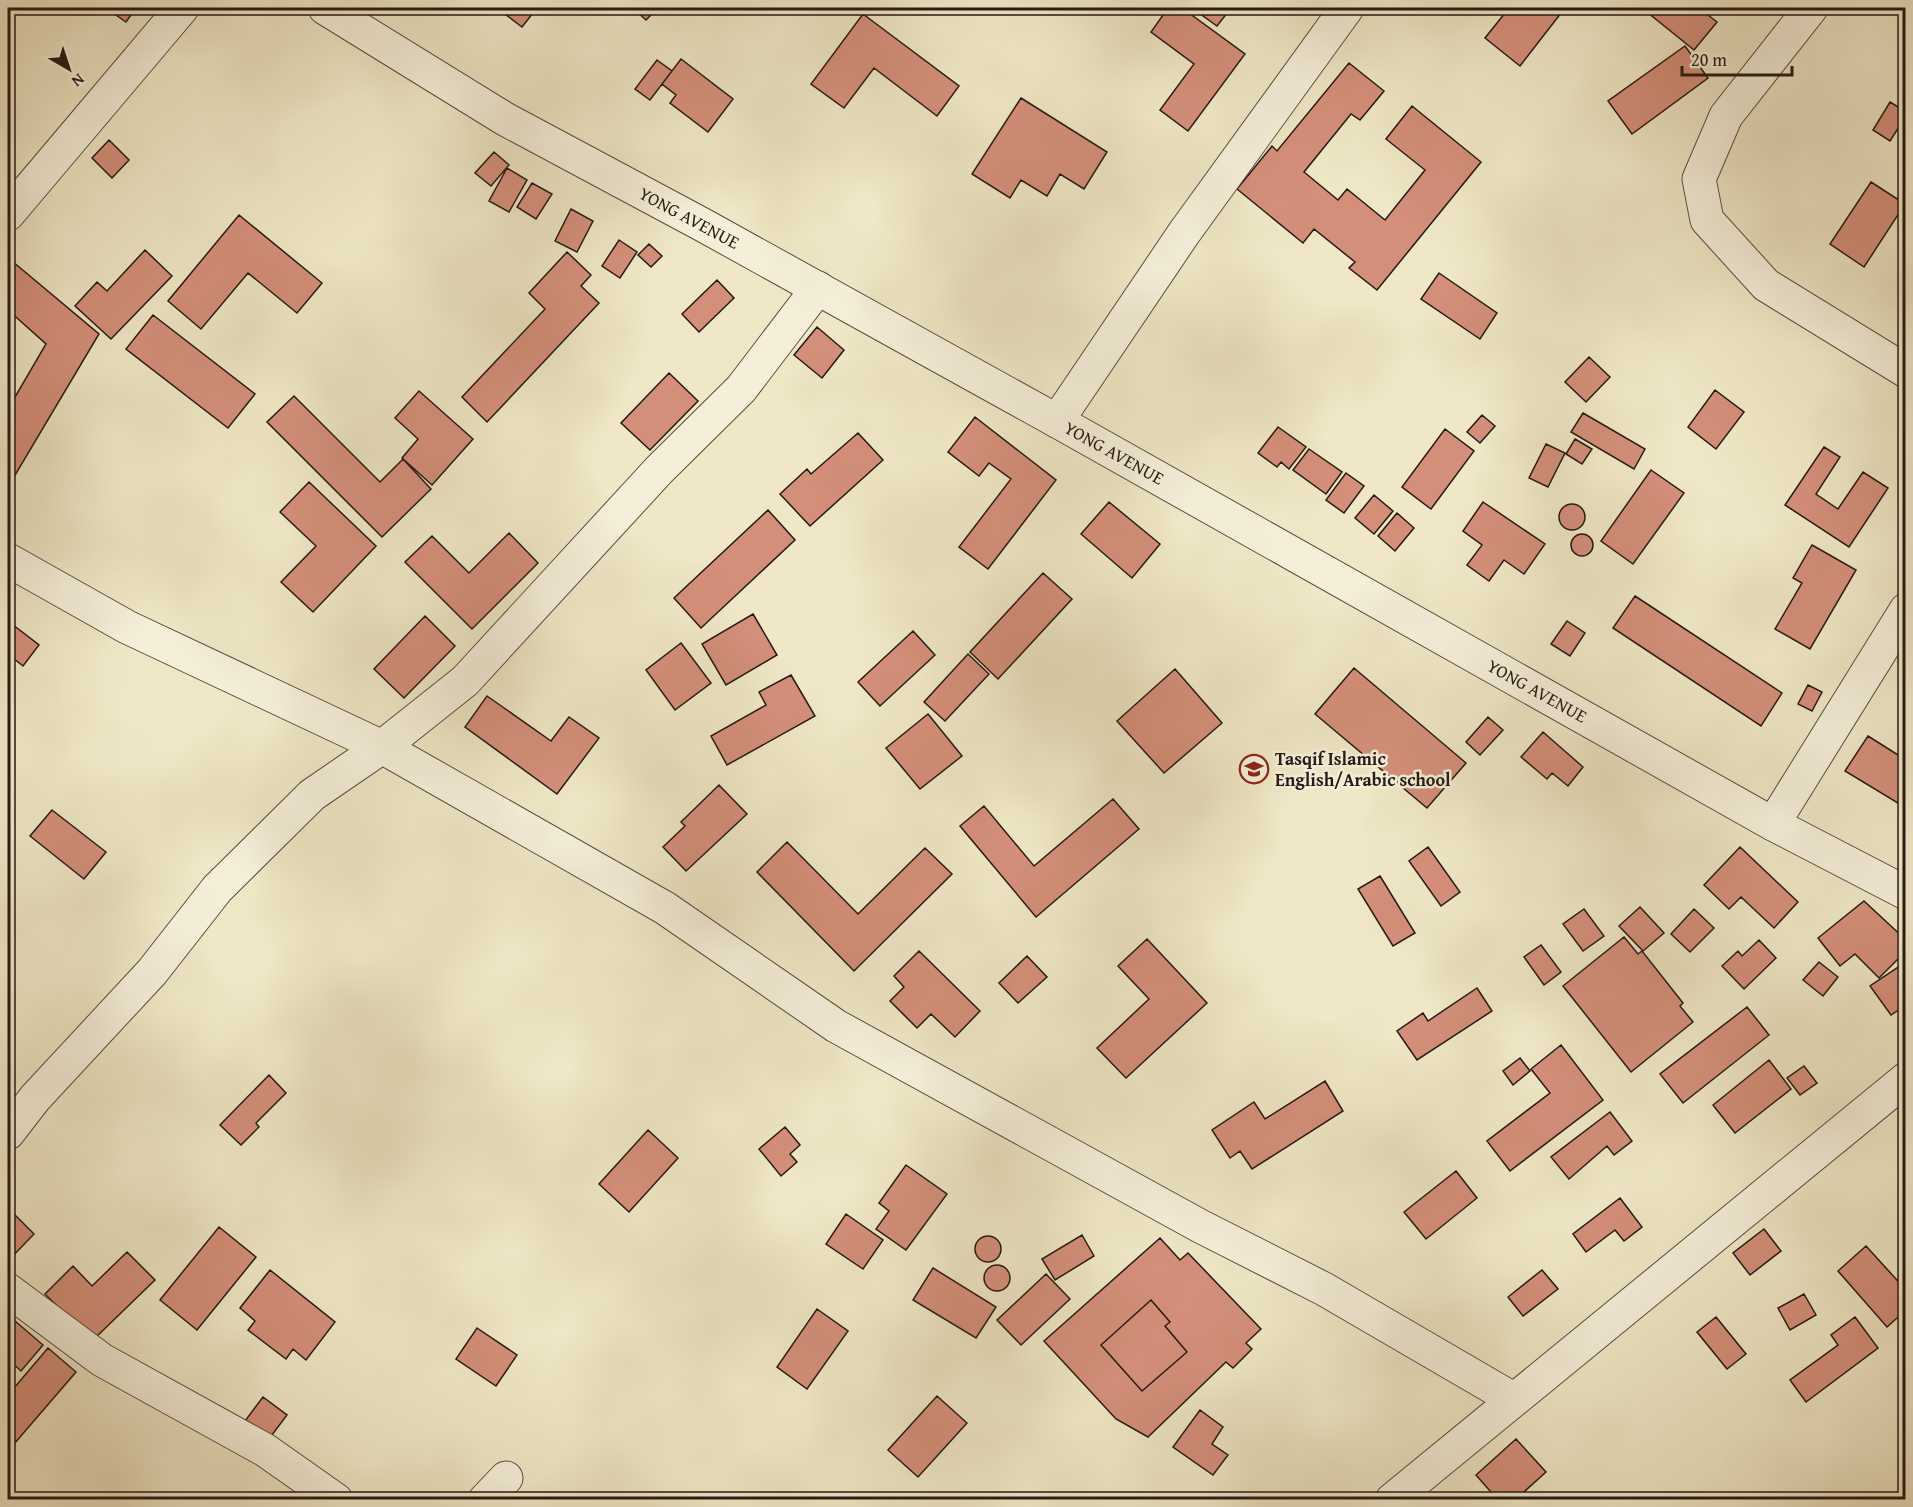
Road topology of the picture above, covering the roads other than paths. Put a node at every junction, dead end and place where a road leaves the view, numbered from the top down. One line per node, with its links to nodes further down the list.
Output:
1 (182, 8): 5 (street)
2 (325, 8): 6 (street, YONG AVENUE)
3 (1347, 8): 8 (street)
4 (1811, 8): 7 (street)
5 (8, 214)
6 (818, 288): 8 (street, YONG AVENUE); 11 (street)
7 (1905, 371)
8 (1058, 421): 12 (street, YONG AVENUE)
9 (8, 560): 11 (street)
10 (1905, 610): 12 (street)
11 (382, 747): 15 (street); 17 (street)
12 (1773, 824): 13 (street, YONG AVENUE)
13 (1905, 893)
14 (1905, 1079): 17 (street)
15 (8, 1133)
16 (8, 1290): 18 (street)
17 (1513, 1399): 19 (street)
18 (336, 1500)
19 (1392, 1500)

